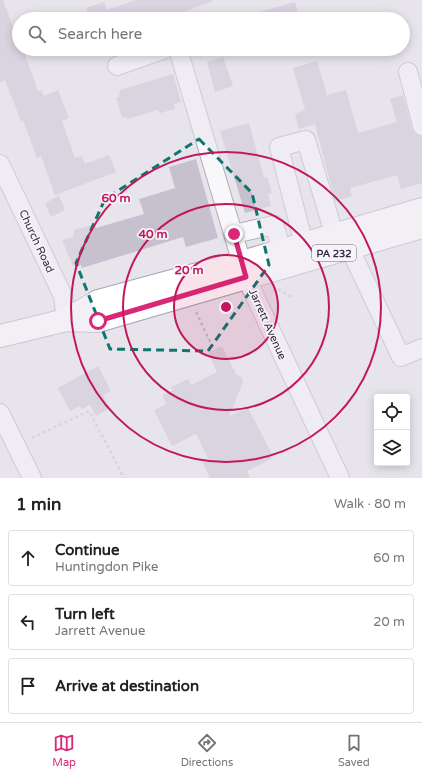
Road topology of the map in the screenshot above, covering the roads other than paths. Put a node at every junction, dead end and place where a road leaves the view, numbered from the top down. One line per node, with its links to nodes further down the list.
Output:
1 (145, 56): 3 (street)
2 (180, 56): 10 (street, Jarrett Avenue)
3 (117, 66)
4 (408, 72): 5 (street)
5 (419, 101): 6 (street)
6 (422, 126)
7 (0, 164): 14 (street, Church Road)
8 (422, 209): 11 (main road, PA 232)
9 (422, 227): 11 (main road, PA 232)
10 (234, 234): 12 (street); 13 (street, Jarrett Avenue)
11 (341, 245): 12 (main road, PA 232); 12 (street); 16 (street)
12 (295, 255): 13 (main road, PA 232)
13 (244, 269): 14 (main road, PA 232); 19 (street, Jarrett Avenue)
14 (66, 320): 15 (main road, PA 232)
15 (0, 336)
16 (422, 348)
17 (0, 413): 18 (street)
18 (32, 478)
19 (340, 478)

